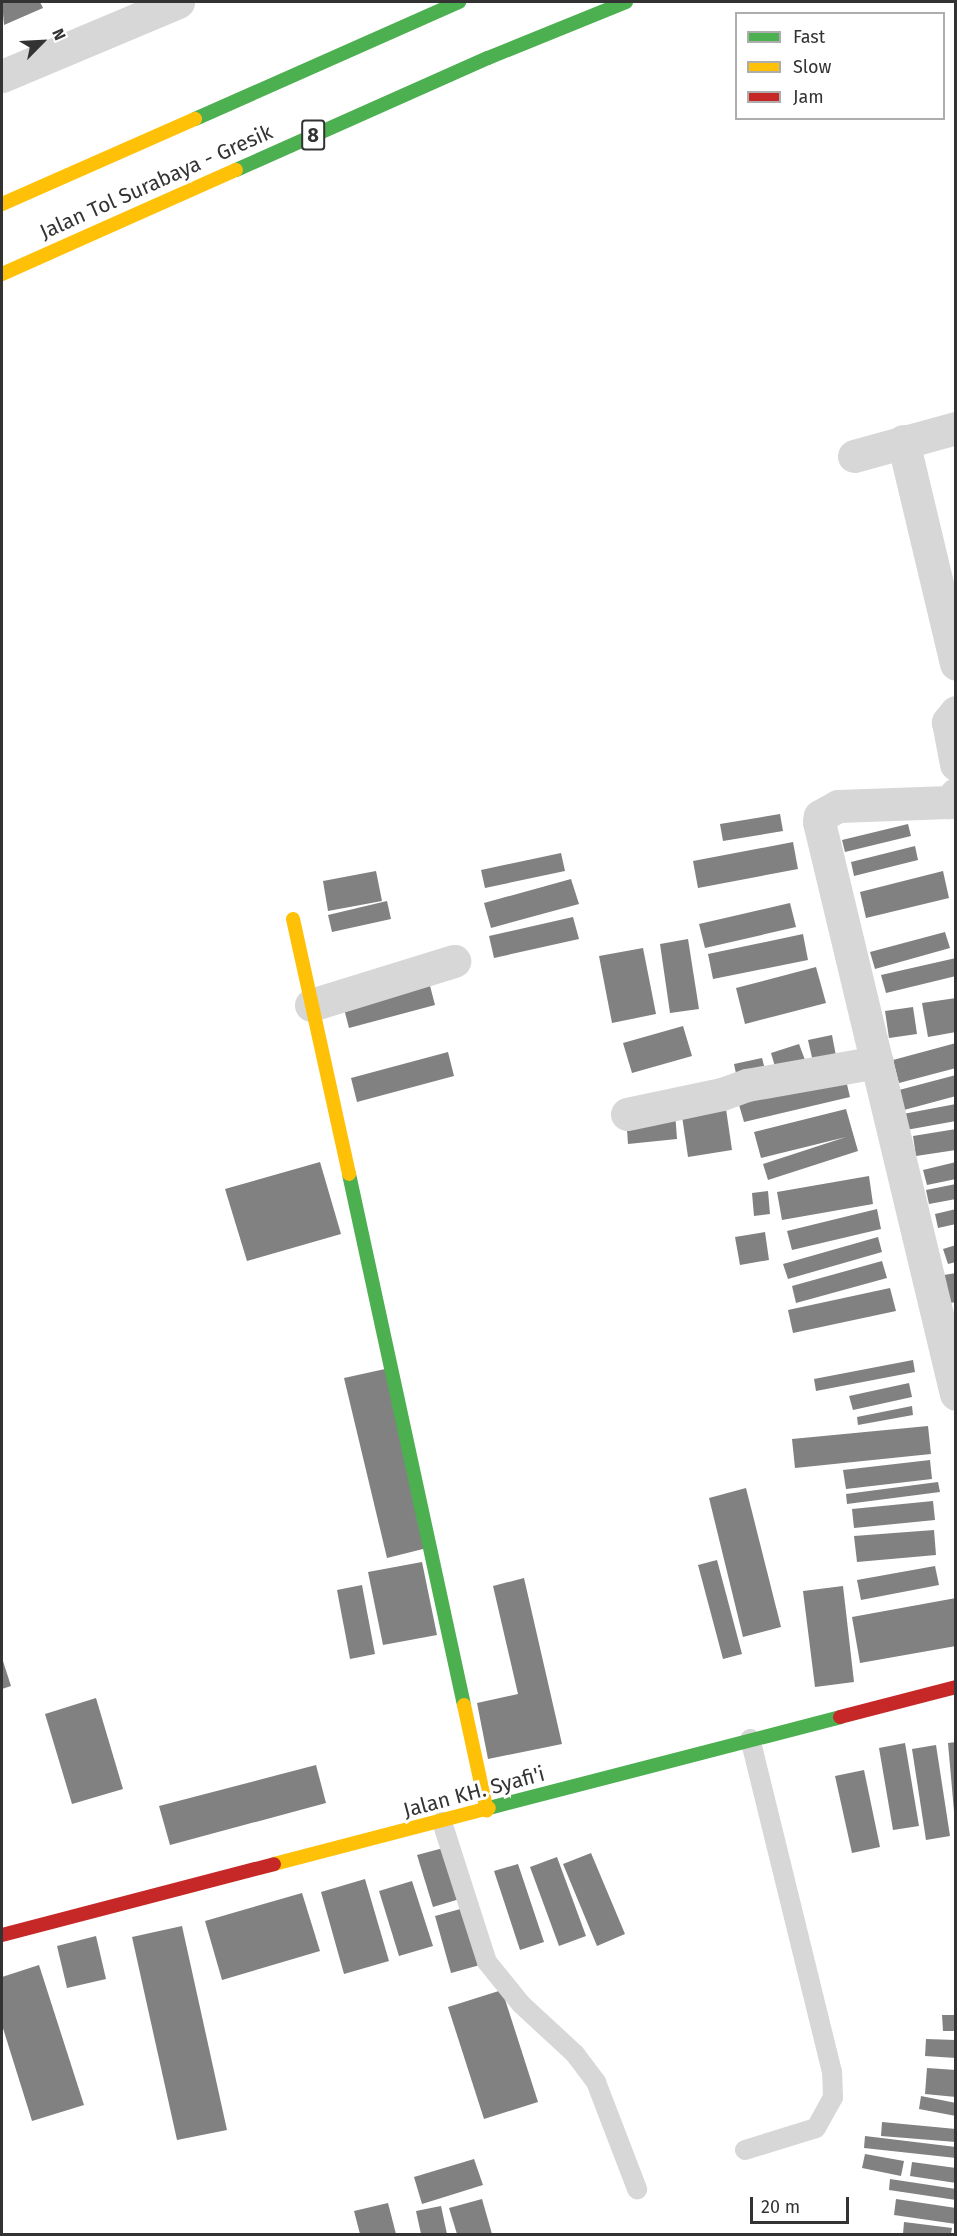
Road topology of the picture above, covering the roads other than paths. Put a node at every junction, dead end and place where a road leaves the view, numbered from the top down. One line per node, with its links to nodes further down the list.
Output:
1 (178, 2): 4 (street)
2 (459, 2): 6 (main road, Jalan Tol Surabaya - Gresik)
3 (626, 2): 7 (main road, Jalan Tol Surabaya - Gresik / 8)
4 (140, 9): 5 (street)
5 (2, 75)
6 (2, 204)
7 (2, 274)
8 (956, 428): 9 (street)
9 (903, 441): 10 (street); 11 (street)
10 (854, 456)
11 (956, 664)
12 (956, 712): 13 (street)
13 (956, 764)
14 (956, 794): 18 (street)
15 (292, 919): 17 (main road)
16 (454, 961): 17 (street)
17 (311, 1005): 23 (main road)
18 (877, 1062): 19 (street); 20 (street)
19 (627, 1114)
20 (956, 1394)
21 (956, 1687): 22 (main road, Jalan KH. Syafi'i)
22 (750, 1739): 23 (main road, Jalan KH. Syafi'i); 26 (lane)
23 (487, 1811): 24 (main road, Jalan KH. Syafi'i)
24 (442, 1822): 25 (main road, Jalan KH. Syafi'i); 27 (lane)
25 (2, 1935)
26 (745, 2150)
27 (637, 2189)

